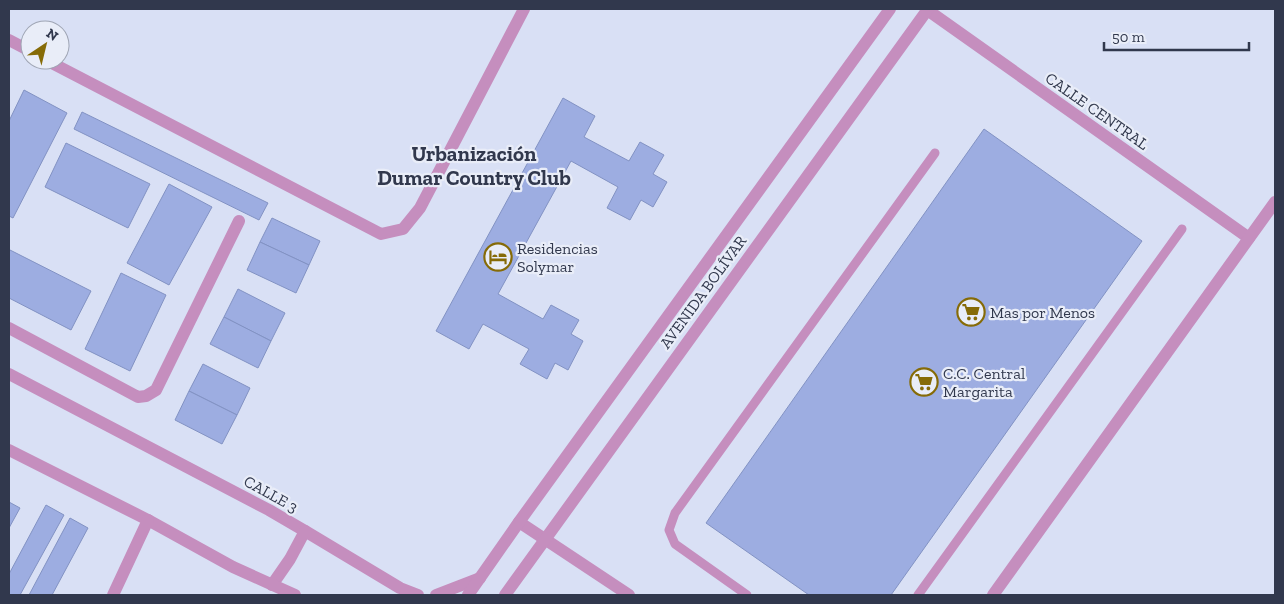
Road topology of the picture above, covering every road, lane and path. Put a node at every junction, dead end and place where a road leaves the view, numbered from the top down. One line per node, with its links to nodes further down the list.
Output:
1 (524, 9): 6 (street)
2 (890, 9): 16 (street, AVENIDA BOLÍVAR)
3 (927, 9): 11 (street, CALLE CENTRAL); 18 (street, AVENIDA BOLÍVAR)
4 (9, 40): 5 (street)
5 (20, 46)
6 (65, 70)
7 (934, 153): 28 (lane)
8 (1275, 202): 11 (street)
9 (239, 221): 12 (street)
10 (1182, 229): 29 (lane)
11 (1249, 238): 30 (street)
12 (9, 328)
13 (9, 374): 17 (street, CALLE 3)
14 (9, 450): 15 (street)
15 (148, 520): 20 (street); 21 (street)
16 (519, 522): 18 (street); 19 (street, AVENIDA BOLÍVAR)
17 (306, 531): 20 (street, CALLE 3); 23 (street)
18 (544, 540): 26 (street, AVENIDA BOLÍVAR); 27 (street)
19 (480, 578): 24 (street); 25 (street, AVENIDA BOLÍVAR)
20 (272, 585): 22 (street)
21 (113, 595)
22 (295, 595)
23 (418, 595)
24 (436, 595)
25 (468, 595)
26 (505, 595)
27 (629, 595)
28 (747, 595)
29 (918, 595)
30 (993, 595)

